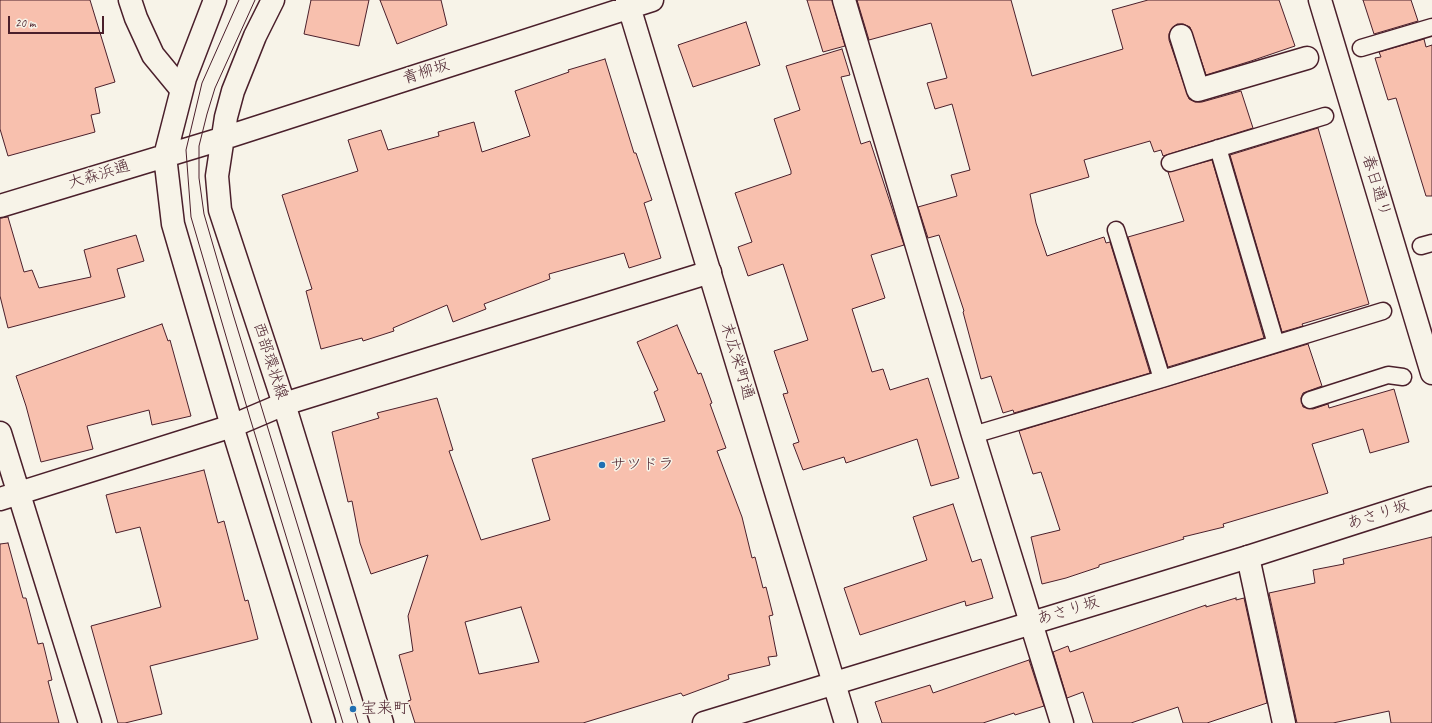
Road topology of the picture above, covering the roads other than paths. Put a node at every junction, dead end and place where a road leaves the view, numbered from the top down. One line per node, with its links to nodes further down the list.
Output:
1 (130, 0): 12 (street)
2 (216, 0): 12 (street)
3 (273, 0): 14 (street, 西部環状線)
4 (652, 0): 7 (street, 青柳坂)
5 (844, 0): 31 (street)
6 (1320, 0): 24 (street, 春日通り)
7 (628, 4): 14 (street, 青柳坂); 21 (street, 末広栄町通)
8 (1432, 27): 10 (lane)
9 (1181, 36): 11 (street)
10 (1361, 48)
11 (1307, 58)
12 (181, 89): 17 (street)
13 (1324, 116): 16 (lane)
14 (221, 139): 15 (street, 青柳坂); 28 (street, 西部環状線)
15 (199, 146): 17 (street, 大森浜通)
16 (1218, 148): 18 (lane); 23 (lane)
17 (165, 156): 19 (street, 大森浜通); 29 (street)
18 (1170, 163)
19 (0, 206)
20 (1116, 230): 26 (lane)
21 (710, 272): 28 (street); 36 (street, 末広栄町通)
22 (1383, 311): 23 (lane)
23 (1276, 344): 26 (lane)
24 (1432, 373)
25 (1403, 377): 27 (lane)
26 (1162, 379): 31 (lane)
27 (1310, 400)
28 (284, 404): 29 (street); 39 (street, 西部環状線)
29 (232, 426): 32 (street); 38 (street)
30 (0, 433): 32 (street)
31 (973, 435): 35 (street)
32 (9, 496): 37 (street)
33 (1432, 498): 34 (street, あさり坂)
34 (1248, 557): 35 (street, あさり坂); 43 (street)
35 (1031, 623): 36 (street, あさり坂); 42 (street)
36 (834, 684): 40 (street, あさり坂); 41 (street, 末広栄町通)
37 (90, 723)
38 (324, 723)
39 (382, 723)
40 (704, 723)
41 (846, 723)
42 (1062, 723)
43 (1284, 723)

